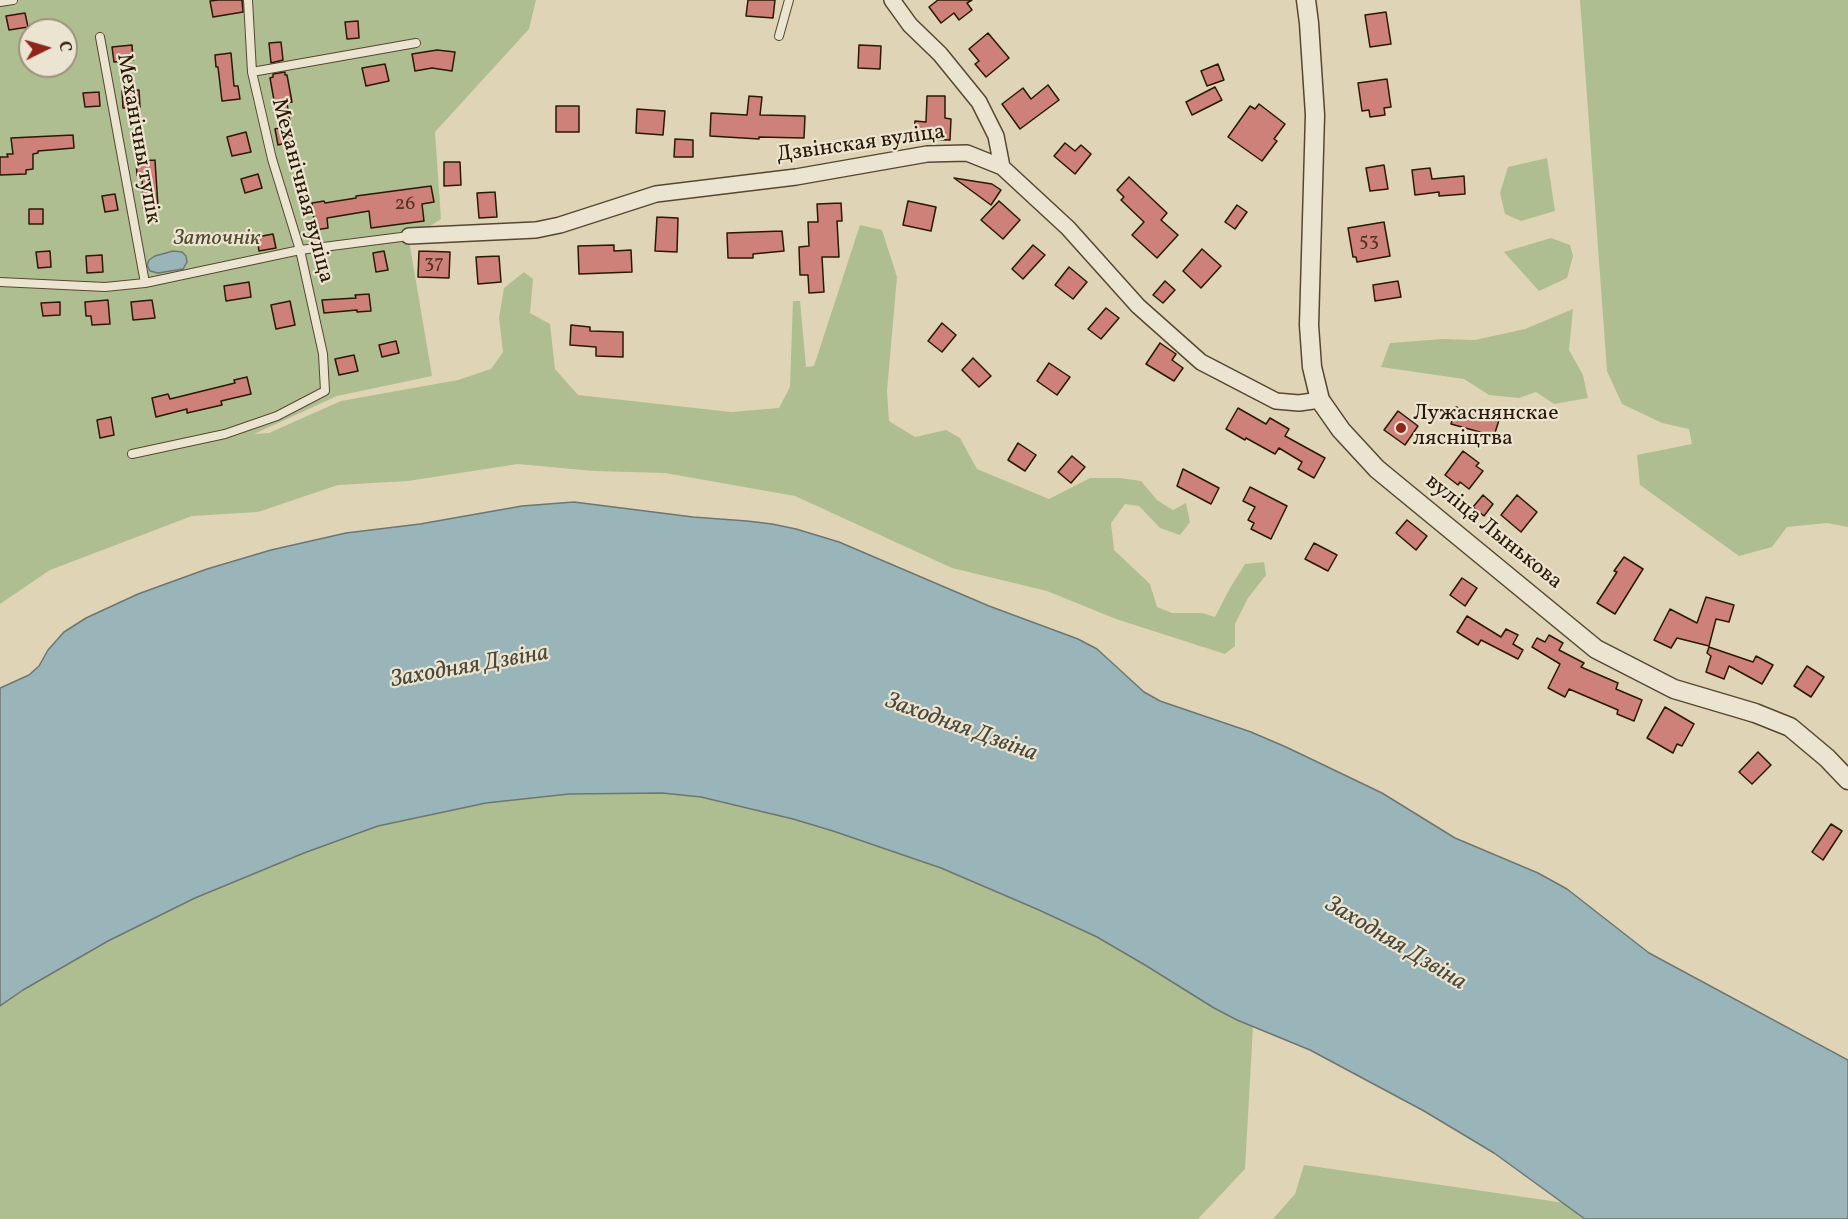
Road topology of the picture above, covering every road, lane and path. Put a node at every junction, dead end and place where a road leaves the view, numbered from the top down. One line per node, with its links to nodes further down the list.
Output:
1 (13, 0): 6 (lane)
2 (248, 0): 10 (lane, Механічная вуліца)
3 (789, 0): 7 (lane)
4 (892, 0): 11 (street)
5 (1306, 0): 16 (street, вуліца Лынькова)
6 (0, 2)
7 (779, 36)
8 (100, 37): 15 (lane, Механічны тупік)
9 (416, 43): 10 (lane)
10 (252, 72): 13 (lane, Механічная вуліца)
11 (1002, 167): 12 (street, Дзвінская вуліца); 16 (street, Дзвінская вуліца)
12 (409, 236): 13 (lane)
13 (300, 250): 15 (lane); 17 (lane, Механічная вуліца)
14 (0, 282): 15 (lane)
15 (145, 283)
16 (1320, 400): 18 (street, вуліца Лынькова)
17 (132, 454)
18 (1848, 780)

